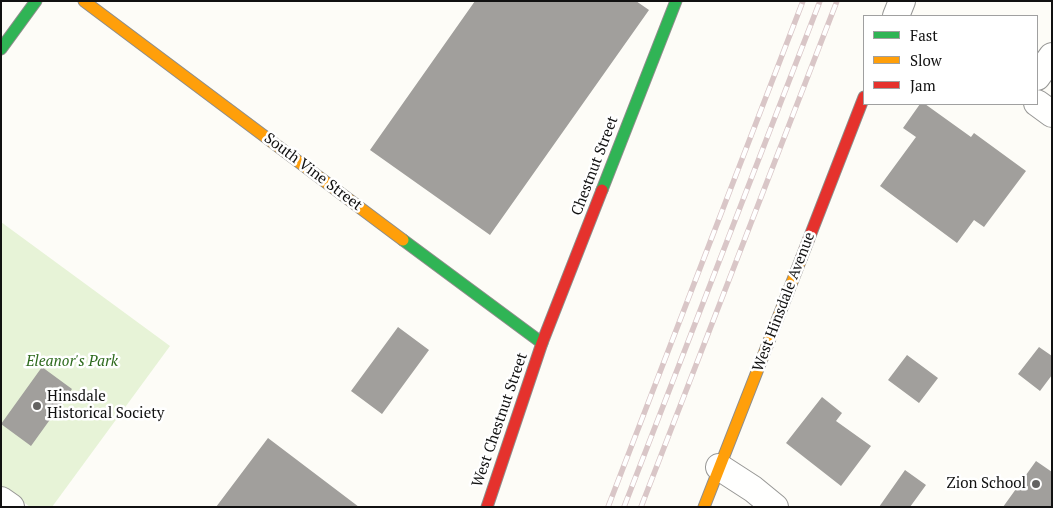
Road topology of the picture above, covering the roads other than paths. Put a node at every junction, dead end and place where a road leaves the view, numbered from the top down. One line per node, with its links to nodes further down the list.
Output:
1 (36, 1): 4 (street)
2 (84, 1): 10 (street, South Vine Street)
3 (676, 1): 10 (street, Chestnut Street)
4 (1, 49)
5 (1052, 56): 6 (street)
6 (1038, 76)
7 (863, 101): 11 (street, West Hinsdale Avenue)
8 (1038, 104): 9 (street)
9 (1052, 114)
10 (542, 342): 14 (street, West Chestnut Street)
11 (719, 467): 15 (street, West Hinsdale Avenue); 16 (street)
12 (1, 500): 13 (street)
13 (11, 507)
14 (486, 507)
15 (704, 507)
16 (775, 507)

